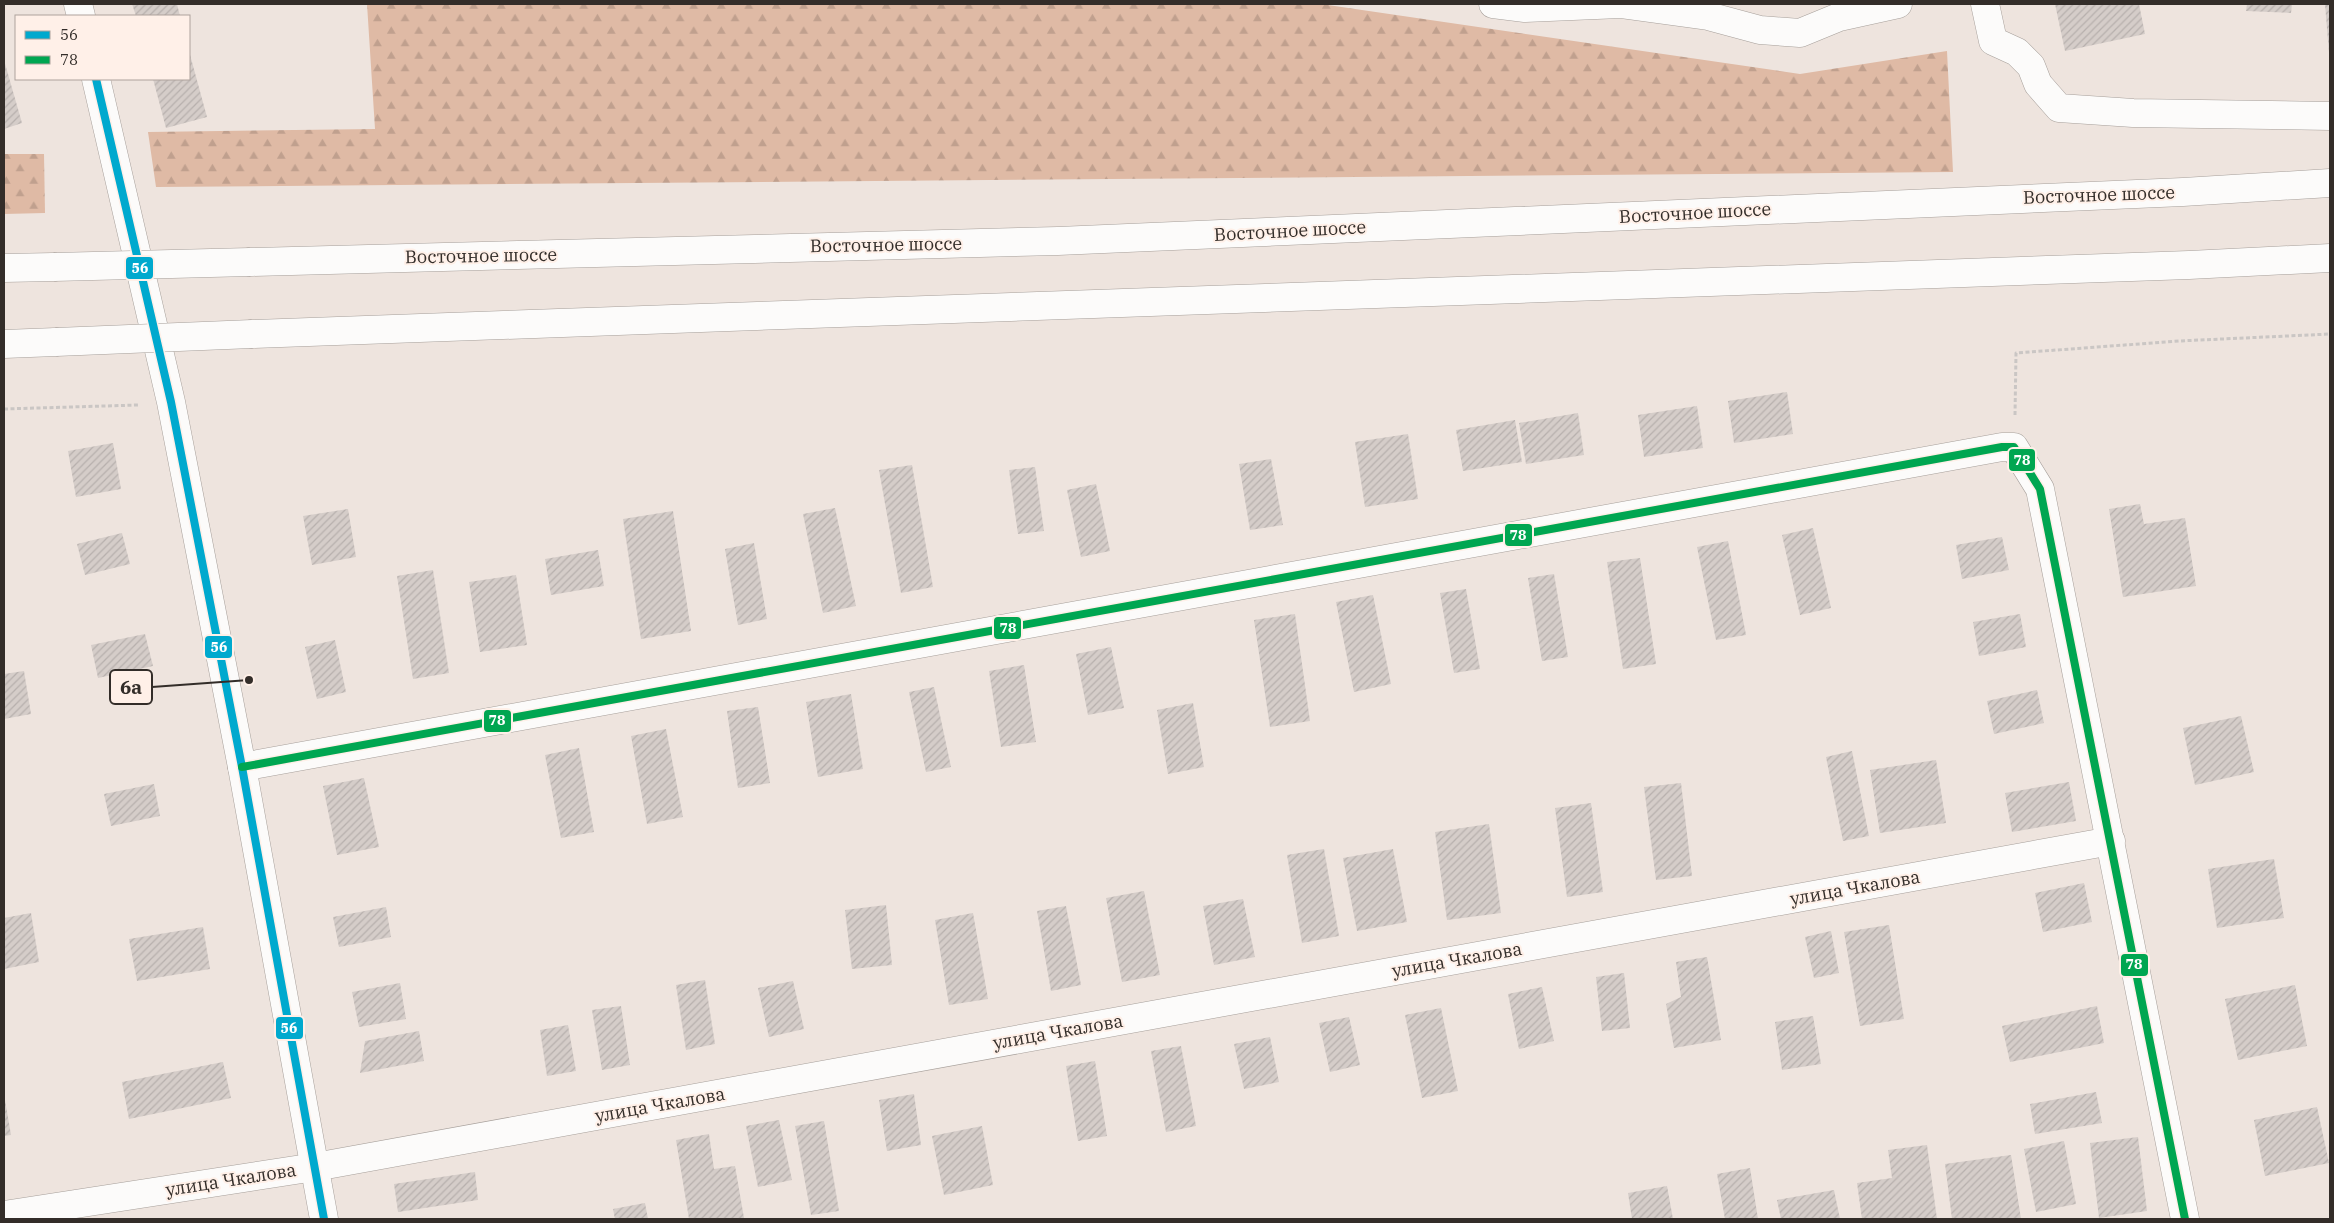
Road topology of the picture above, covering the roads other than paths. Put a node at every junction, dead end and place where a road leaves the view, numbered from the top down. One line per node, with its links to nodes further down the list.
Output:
1 (1493, 4): 2 (main road)
2 (1898, 4)
3 (1985, 4): 5 (main road)
4 (96, 80): 10 (main road)
5 (2330, 116)
6 (2330, 183): 8 (main road, Восточное шоссе, bridge)
7 (2330, 258): 9 (main road, bridge)
8 (4, 268)
9 (4, 344)
10 (242, 767): 11 (main road); 12 (main road)
11 (2111, 841): 12 (main road, улица Чкалова); 15 (main road)
12 (315, 1167): 13 (main road, улица Чкалова); 14 (main road)
13 (4, 1215)
14 (324, 1219)
15 (2185, 1219)

